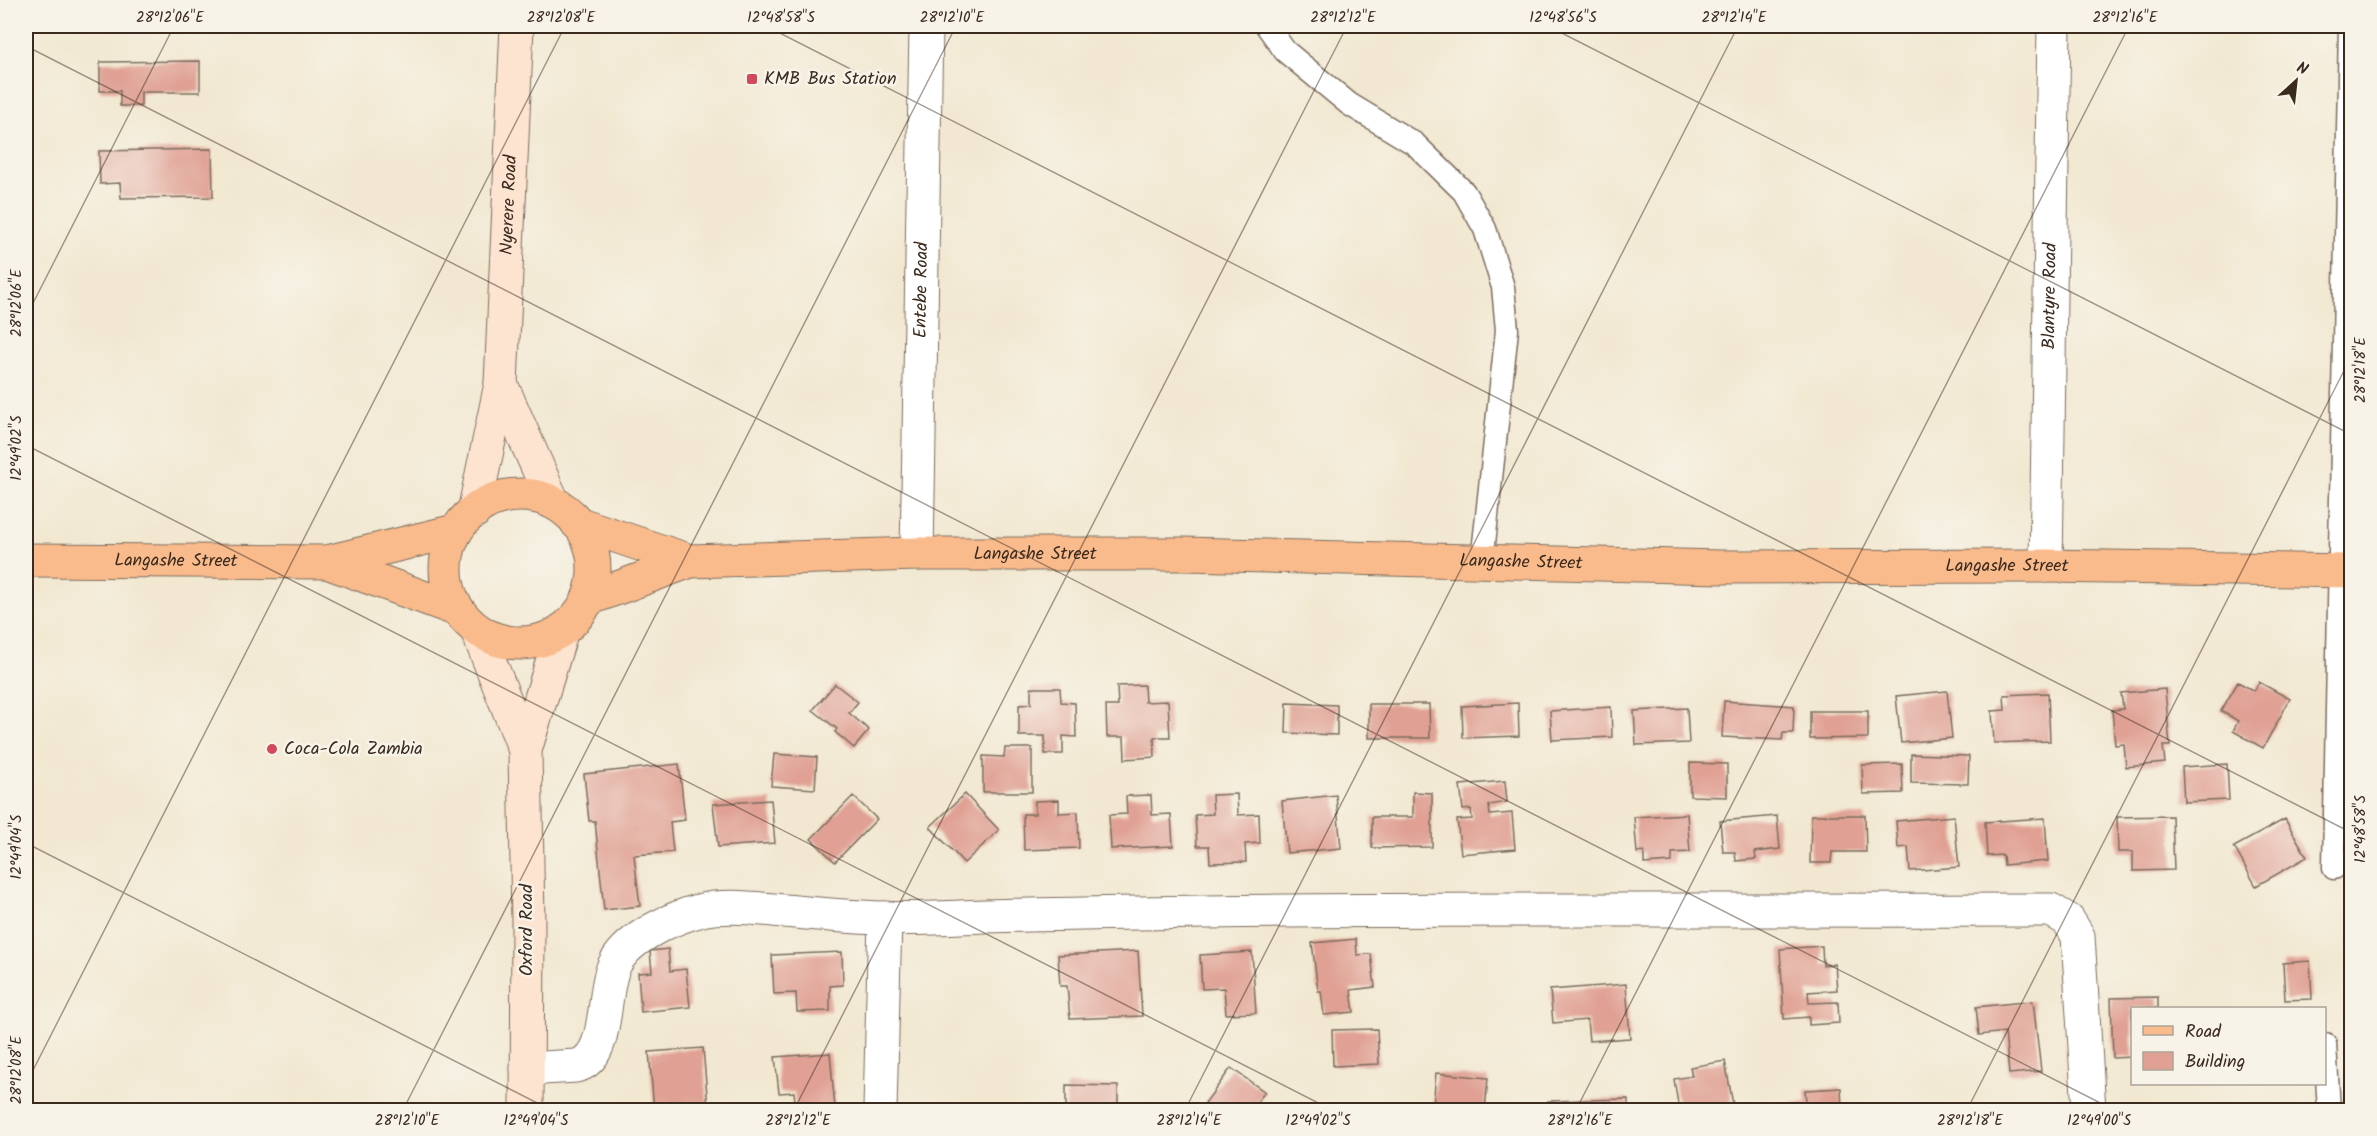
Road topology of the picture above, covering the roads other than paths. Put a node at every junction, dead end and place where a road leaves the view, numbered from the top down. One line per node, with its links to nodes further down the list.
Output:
1 (518, 26): 6 (main road, Nyerere Road)
2 (926, 26): 10 (street, Entebe Road)
3 (1267, 26): 13 (lane)
4 (2054, 26): 15 (street, Blantyre Road)
5 (2350, 26): 16 (lane)
6 (501, 384): 7 (main road, Nyerere Road); 8 (main road, Nyerere Road)
7 (552, 500): 8 (main road); 9 (main road)
8 (465, 521): 14 (main road, Langashe Street); 18 (main road)
9 (578, 523): 12 (main road, Langashe Street); 17 (main road)
10 (917, 554): 12 (main road, Langashe Street); 13 (main road, Langashe Street)
11 (26, 560): 14 (main road, Langashe Street)
12 (690, 561): 17 (main road, Langashe Street)
13 (1482, 561): 15 (main road, Langashe Street)
14 (327, 562): 18 (main road, Langashe Street)
15 (2046, 566): 16 (main road, Langashe Street)
16 (2346, 571): 21 (lane)
17 (588, 599): 19 (main road)
18 (467, 620): 19 (main road); 20 (main road, Oxford Road)
19 (561, 630): 20 (main road, Oxford Road)
20 (525, 750): 24 (main road, Oxford Road)
21 (2334, 868)
22 (885, 918): 24 (street); 26 (street); 27 (street)
23 (2326, 1060): 28 (lane)
24 (527, 1069): 25 (main road, Oxford Road)
25 (527, 1110)
26 (880, 1110)
27 (2089, 1110)
28 (2329, 1110)

